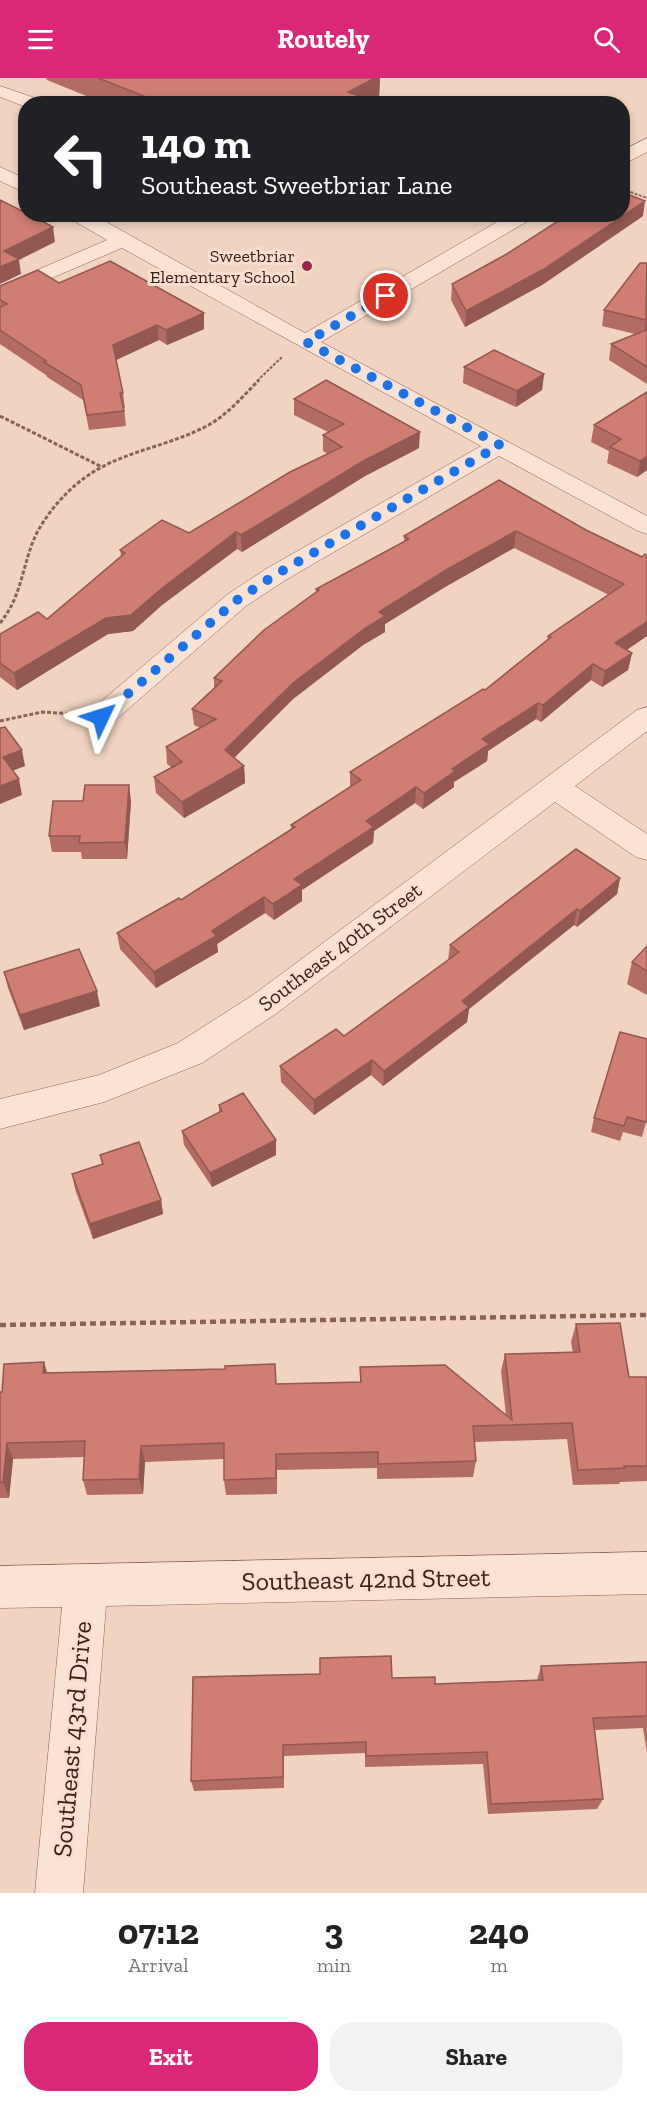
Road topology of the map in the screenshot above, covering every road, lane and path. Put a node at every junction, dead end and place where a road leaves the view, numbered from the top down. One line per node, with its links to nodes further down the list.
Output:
1 (0, 91): 2 (street)
2 (18, 98)
3 (647, 144): 4 (street)
4 (630, 154)
5 (0, 173): 6 (street)
6 (18, 183)
7 (630, 192): 8 (path)
8 (647, 198)
9 (93, 222): 11 (street)
10 (512, 222): 13 (street)
11 (123, 240): 12 (street); 13 (street)
12 (0, 294)
13 (306, 342): 15 (street); 16 (path)
14 (0, 416): 16 (path)
15 (500, 445): 17 (street); 19 (street)
16 (102, 467): 18 (path)
17 (644, 520)
18 (0, 622)
19 (101, 717): 21 (path)
20 (647, 717): 22 (street, Southeast 40th Street)
21 (0, 721)
22 (554, 787): 23 (street); 24 (street, Southeast 40th Street)
23 (647, 849)
24 (0, 1114)
25 (647, 1315): 26 (path)
26 (0, 1325)
27 (647, 1573): 28 (street, Southeast 42nd Street)
28 (86, 1586): 29 (street, Southeast 42nd Street); 30 (street, Southeast 43rd Drive)
29 (0, 1587)
30 (59, 1893)

